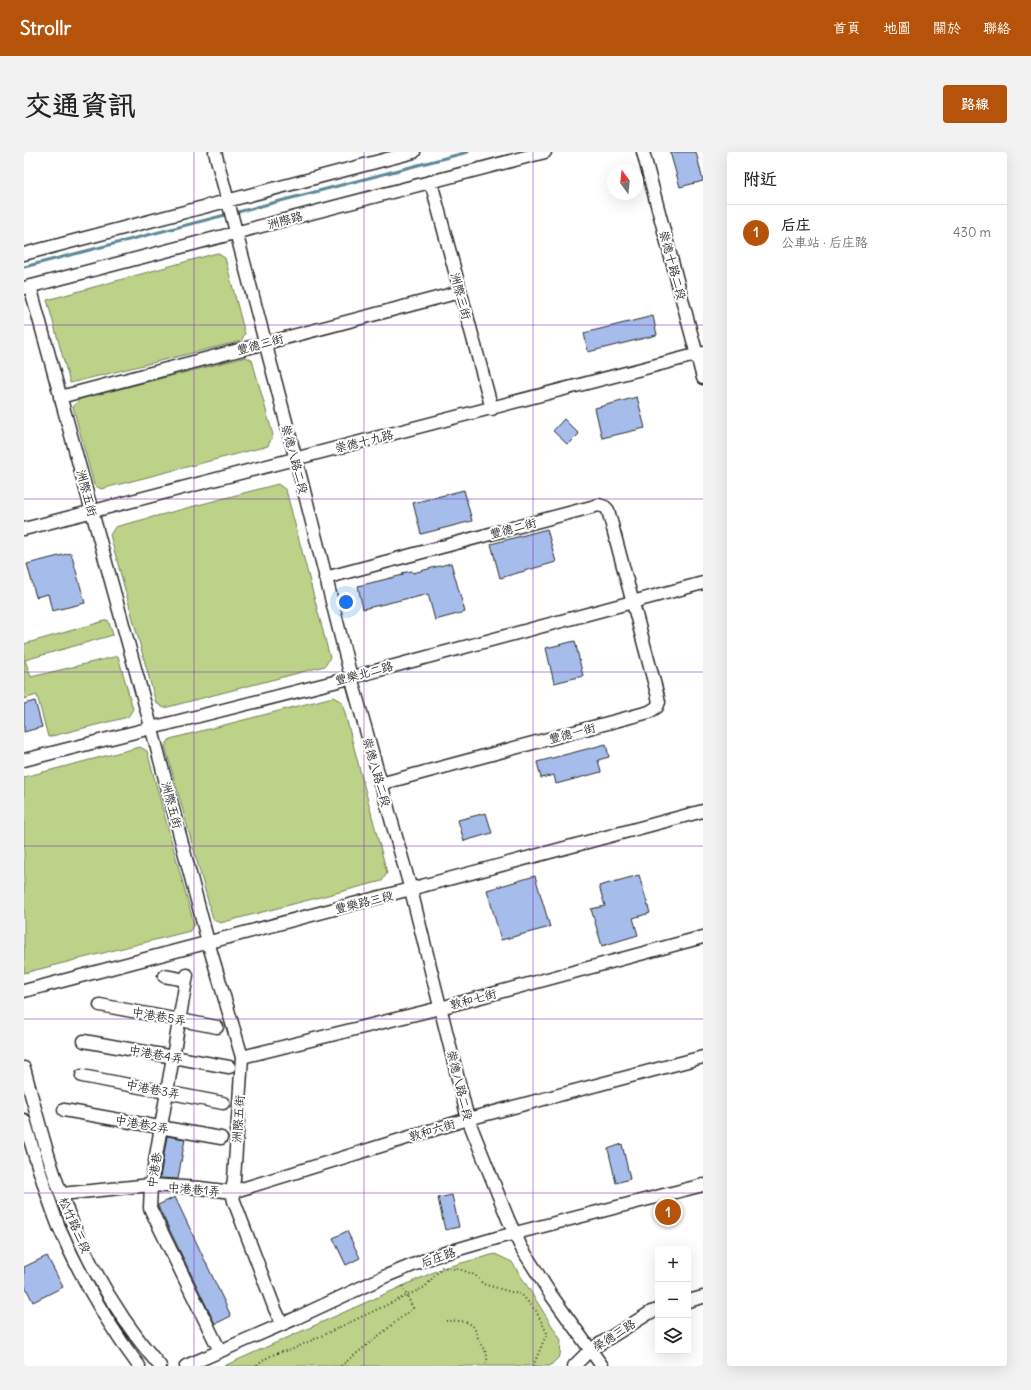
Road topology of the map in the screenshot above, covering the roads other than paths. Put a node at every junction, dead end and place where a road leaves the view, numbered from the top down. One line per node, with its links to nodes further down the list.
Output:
1 (215, 152): 6 (street, 崇德八路二段)
2 (414, 152): 6 (street)
3 (545, 152): 5 (street, 洲際路)
4 (643, 152): 12 (street, 崇德十路二段)
5 (431, 182): 7 (street, 洲際路); 10 (street, 洲際三街)
6 (230, 209): 7 (street, 崇德八路二段); 8 (street)
7 (236, 233): 9 (street, 洲際路); 11 (street, 崇德八路二段)
8 (24, 254)
9 (27, 287): 14 (street, 洲際五街)
10 (460, 292): 11 (street, 豐德三街); 15 (street, 洲際三街)
11 (264, 343): 14 (street, 豐德三街); 16 (street, 崇德八路二段)
12 (700, 354): 13 (street, 崇德十路二段); 15 (street, 崇德十九路)
13 (703, 378)
14 (60, 397): 17 (street, 洲際五街)
15 (492, 409): 16 (street, 崇德十九路)
16 (295, 459): 17 (street, 崇德十九路); 19 (street, 崇德八路二段)
17 (92, 511): 18 (street, 崇德十九路); 23 (street, 洲際五街)
18 (24, 529)
19 (325, 578): 21 (street, 豐德二街); 22 (street, 崇德八路二段)
20 (703, 583): 21 (street, 豐樂北二路)
21 (633, 602): 22 (street, 豐樂北二路); 25 (street, 豐德一街)
22 (351, 677): 23 (street, 豐樂北二路); 25 (street, 崇德八路二段)
23 (151, 727): 24 (street, 豐樂北二路); 29 (street, 洲際五街)
24 (24, 760)
25 (380, 784): 27 (street, 崇德八路二段)
26 (703, 811): 27 (street, 豐樂路三段)
27 (411, 890): 29 (street, 豐樂路三段); 33 (street, 崇德八路二段)
28 (703, 937): 33 (street, 敦和七街)
29 (208, 942): 31 (street, 豐樂路三段); 38 (street, 洲際五街)
30 (164, 976): 34 (street, 中港巷)
31 (24, 990)
32 (100, 1005): 34 (street, 中港巷5弄)
33 (440, 1008): 38 (street, 敦和七街); 46 (street, 崇德八路二段)
34 (179, 1020): 35 (street, 中港巷5弄); 37 (street, 中港巷)
35 (217, 1027)
36 (84, 1041): 37 (street, 中港巷4弄)
37 (173, 1057): 40 (street, 中港巷4弄); 43 (street, 中港巷)
38 (242, 1057): 52 (street, 洲際五街)
39 (703, 1057): 46 (street, 敦和六街)
40 (229, 1067)
41 (24, 1068): 53 (street, 松竹路三段)
42 (82, 1076): 43 (street, 中港巷3弄)
43 (167, 1092): 44 (street, 中港巷3弄); 48 (street, 中港巷)
44 (223, 1103)
45 (64, 1110): 48 (street, 中港巷2弄)
46 (468, 1119): 52 (street, 敦和六街); 54 (street, 崇德八路二段)
47 (24, 1120): 61 (street, 松竹路三段)
48 (161, 1128): 49 (street, 中港巷2弄); 50 (street, 中港巷)
49 (221, 1138)
50 (151, 1185): 52 (street, 中港巷1弄); 53 (street, 中港巷1弄); 60 (street, 中港巷)
51 (703, 1185): 54 (street, 后庄路)
52 (232, 1192): 58 (street, 洲際五街)
53 (62, 1194): 62 (street, 松竹路三段)
54 (515, 1234): 58 (street, 后庄路); 59 (street, 崇德八路二段)
55 (703, 1297): 56 (street)
56 (691, 1300)
57 (655, 1311): 59 (street, 榮德三路)
58 (282, 1324): 60 (street, 后庄路)
59 (590, 1350): 64 (street, 榮德三路); 65 (street, 崇德八路二段)
60 (220, 1351): 63 (street, 后庄路)
61 (140, 1366)
62 (160, 1366)
63 (186, 1366)
64 (574, 1366)
65 (602, 1366)

